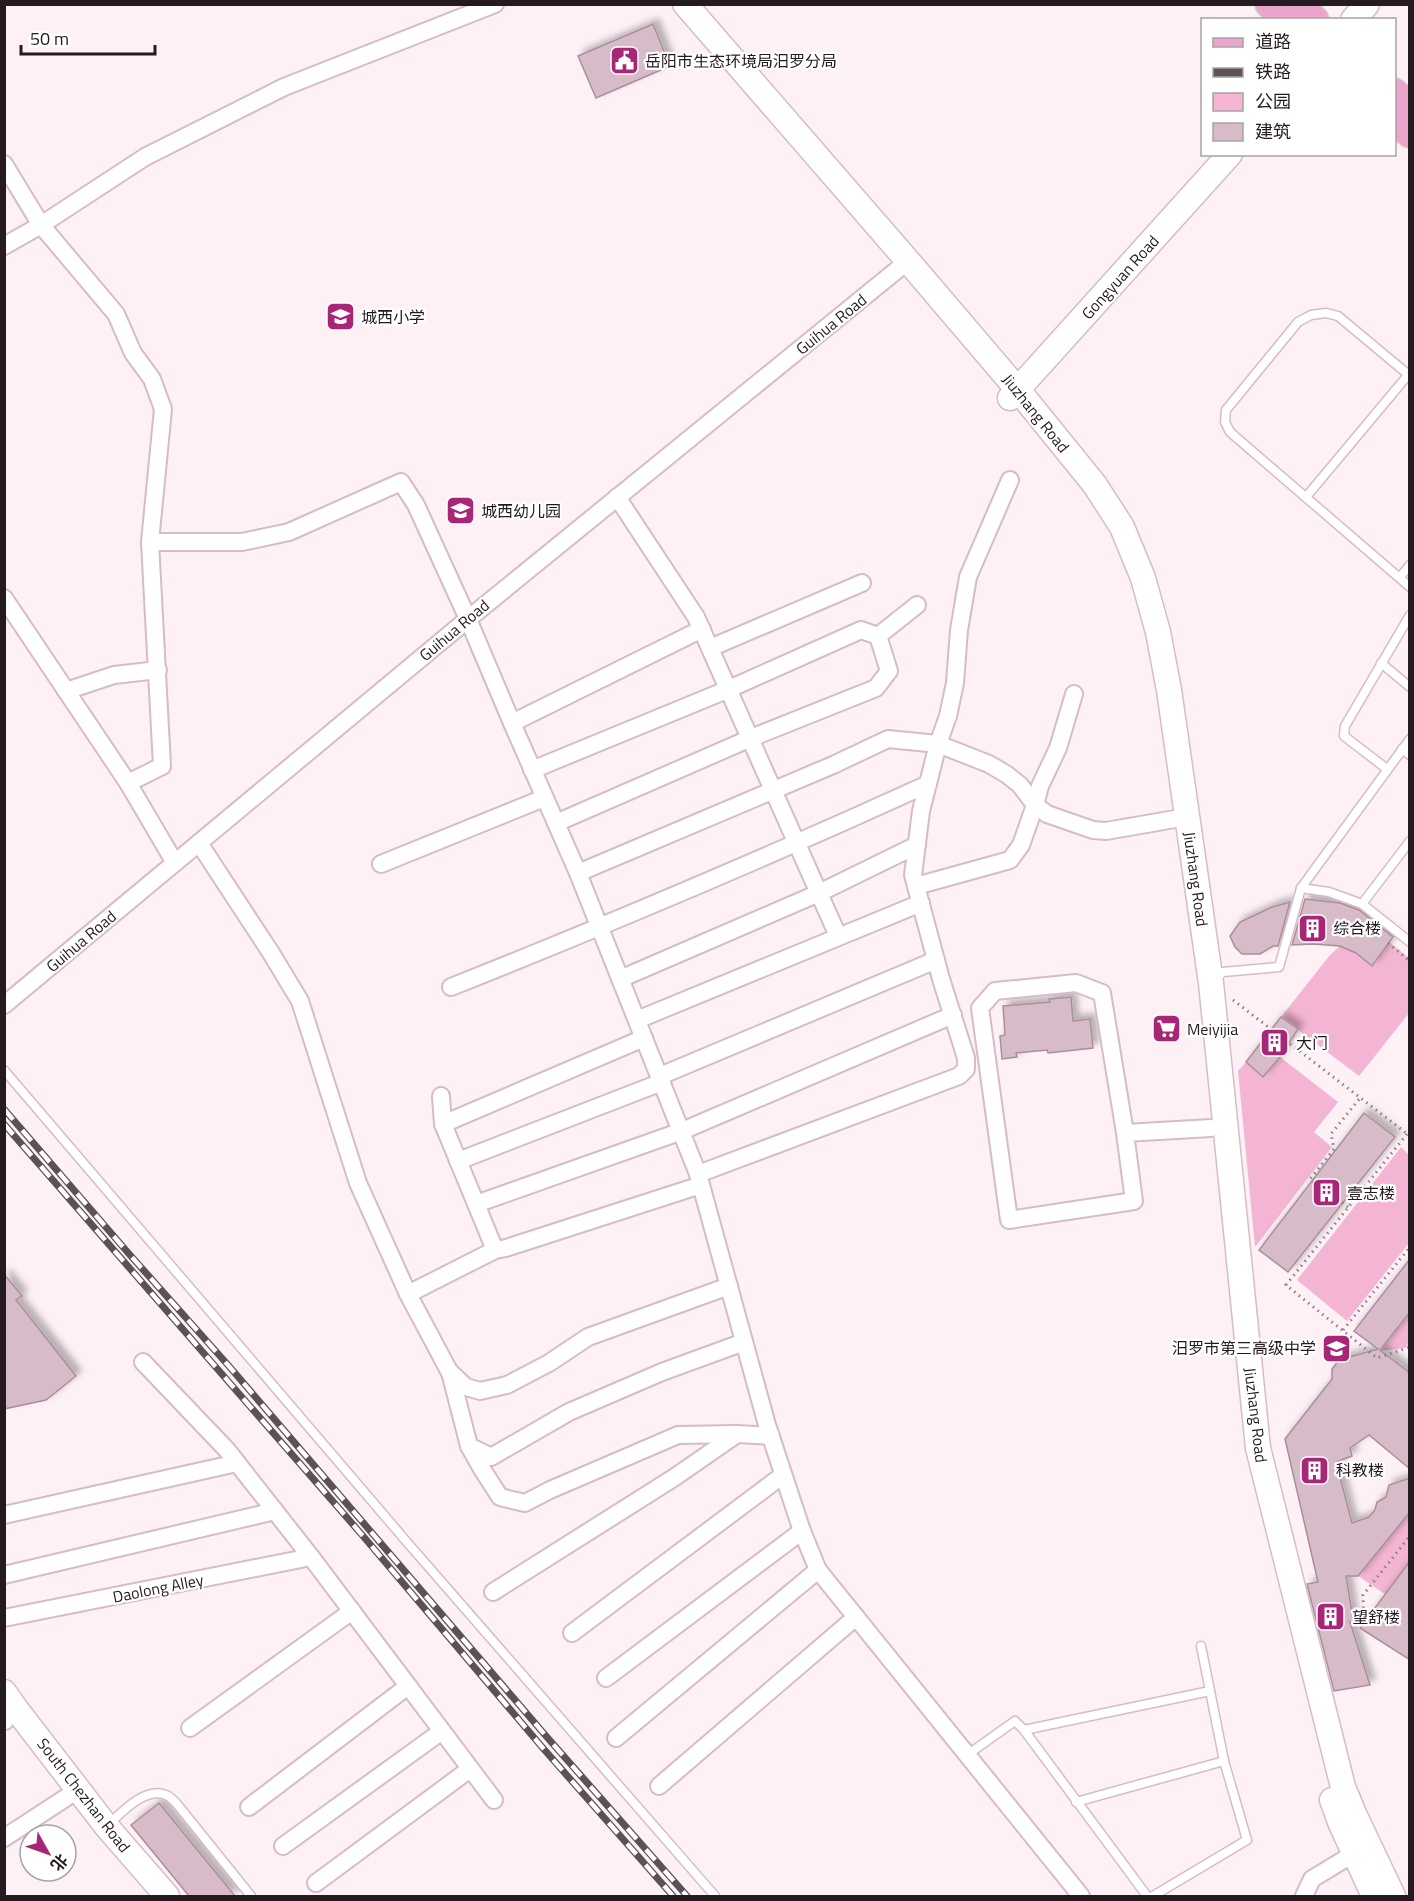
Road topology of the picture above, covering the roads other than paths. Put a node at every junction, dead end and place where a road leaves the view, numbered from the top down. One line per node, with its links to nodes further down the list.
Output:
1 (495, 4): 16 (street)
2 (675, 4): 18 (street, Jiuzhang Road)
3 (685, 4): 18 (street, Jiuzhang Road)
4 (1269, 4): 7 (main road)
5 (1299, 4): 8 (main road)
6 (1367, 4): 9 (street)
7 (1283, 18)
8 (1313, 18)
9 (1355, 18)
10 (1396, 93): 11 (main road)
11 (1410, 106)
12 (1396, 121): 13 (main road)
13 (1410, 134)
14 (1228, 156): 20 (street, Gongyuan Road)
15 (4, 164): 16 (street)
16 (40, 225): 17 (street); 24 (street)
17 (4, 246)
18 (904, 265): 20 (street, Jiuzhang Road); 22 (street, Guihua Road)
19 (1409, 376): 23 (lane); 23 (lane)
20 (1014, 394): 54 (street, Jiuzhang Road); 73 (street, Jiuzhang Road)
21 (1011, 480): 45 (street)
22 (617, 497): 32 (street, Guihua Road); 33 (street)
23 (1306, 497): 26 (lane)
24 (150, 542): 32 (street); 37 (street)
25 (1410, 566): 26 (lane)
26 (1400, 577): 28 (lane)
27 (862, 583): 35 (street)
28 (1410, 587)
29 (4, 598): 40 (street)
30 (917, 604): 34 (street)
31 (1410, 615): 36 (lane)
32 (468, 619): 42 (street); 57 (street, Guihua Road)
33 (702, 629): 35 (street); 42 (street)
34 (878, 636): 39 (street); 43 (street)
35 (710, 648): 39 (street)
36 (1382, 663): 38 (lane); 48 (lane)
37 (158, 670): 40 (street); 49 (street)
38 (1410, 687)
39 (729, 689): 43 (street); 47 (street)
40 (66, 691): 49 (street)
41 (1074, 694): 53 (street)
42 (512, 723): 47 (street)
43 (751, 738): 51 (street); 55 (street)
44 (1410, 739): 46 (lane)
45 (938, 744): 50 (street); 51 (street); 53 (street)
46 (1406, 752): 48 (lane)
47 (532, 770): 52 (street)
48 (1388, 770): 64 (lane)
49 (128, 783): 60 (street)
50 (928, 784): 58 (street); 59 (street)
51 (774, 790): 58 (street); 62 (street)
52 (544, 798): 55 (street); 61 (street)
53 (1035, 805): 54 (street); 63 (street)
54 (1175, 819): 83 (street, Jiuzhang Road)
55 (556, 823): 62 (street)
56 (1410, 841): 67 (lane)
57 (199, 843): 60 (street, Guihua Road); 91 (street)
58 (798, 843): 65 (street); 68 (street)
59 (917, 845): 63 (street); 65 (street)
60 (175, 863): 75 (street, Guihua Road)
61 (381, 864)
62 (578, 873): 68 (street)
63 (916, 886): 66 (street)
64 (1301, 888): 67 (lane); 73 (lane)
65 (819, 893): 69 (street); 72 (street)
66 (921, 903): 69 (street); 71 (street)
67 (1362, 904): 70 (lane)
68 (600, 927): 72 (street); 74 (street)
69 (838, 936): 77 (street)
70 (1410, 942)
71 (936, 960): 76 (street); 80 (street)
72 (620, 979): 77 (street)
73 (1211, 983): 132 (street, Jiuzhang Road)
74 (451, 987)
75 (4, 1005)
76 (953, 1015): 84 (street); 87 (street)
77 (637, 1020): 78 (street)
78 (644, 1038): 80 (street); 82 (street)
79 (4, 1070): 137 (lane)
80 (661, 1079): 84 (street); 86 (street)
81 (441, 1096): 82 (street)
82 (443, 1124): 86 (street)
83 (1211, 1128): 85 (street); 132 (street, Jiuzhang Road)
84 (682, 1131): 87 (street); 88 (street)
85 (1125, 1133): 85 (street)
86 (458, 1161): 88 (street)
87 (700, 1179): 89 (street); 90 (street)
88 (476, 1204): 89 (street)
89 (495, 1250): 91 (street)
90 (729, 1286): 92 (street); 94 (street)
91 (408, 1294): 94 (street)
92 (744, 1342): 96 (street); 97 (street)
93 (143, 1362): 98 (street)
94 (449, 1371): 97 (street)
95 (737, 1434): 96 (street); 97 (street); 106 (street)
96 (771, 1436): 99 (street)
97 (469, 1446)
98 (237, 1462): 100 (street); 101 (street)
99 (783, 1476): 102 (street); 110 (street)
100 (275, 1511): 103 (street); 105 (street)
101 (4, 1515)
102 (802, 1531): 104 (street); 112 (street)
103 (311, 1557): 107 (street); 109 (street, Daolong Alley)
104 (818, 1570): 108 (street); 120 (street)
105 (4, 1575)
106 (493, 1592)
107 (352, 1611): 113 (street); 117 (street)
108 (856, 1617): 121 (street); 124 (street)
109 (4, 1618)
110 (572, 1634)
111 (1201, 1646): 114 (lane)
112 (606, 1678)
113 (408, 1686): 119 (street); 128 (street)
114 (1210, 1691): 118 (lane); 122 (lane)
115 (4, 1692): 129 (street, South Chezhan Road)
116 (5, 1720): 125 (street, South Chezhan Road)
117 (190, 1728)
118 (1024, 1730): 121 (lane); 127 (lane)
119 (442, 1731): 123 (street); 131 (street)
120 (616, 1738)
121 (966, 1755): 138 (street)
122 (1224, 1761): 127 (lane); 140 (lane)
123 (470, 1769): 126 (street); 133 (street)
124 (659, 1786)
125 (67, 1797): 130 (street); 134 (street, South Chezhan Road)
126 (494, 1800)
127 (1076, 1802): 139 (lane)
128 (249, 1807)
129 (106, 1827): 135 (street, South Chezhan Road); 136 (lane)
130 (4, 1838)
131 (283, 1846)
132 (1361, 1849): 141 (street); 142 (street, Jiuzhang Road); 143 (street, Jiuzhang Road)
133 (316, 1883)
134 (148, 1896)
135 (166, 1896)
136 (251, 1896)
137 (715, 1896)
138 (1081, 1896)
139 (1148, 1896)
140 (1153, 1896)
141 (1304, 1896)
142 (1374, 1896)
143 (1393, 1896)

